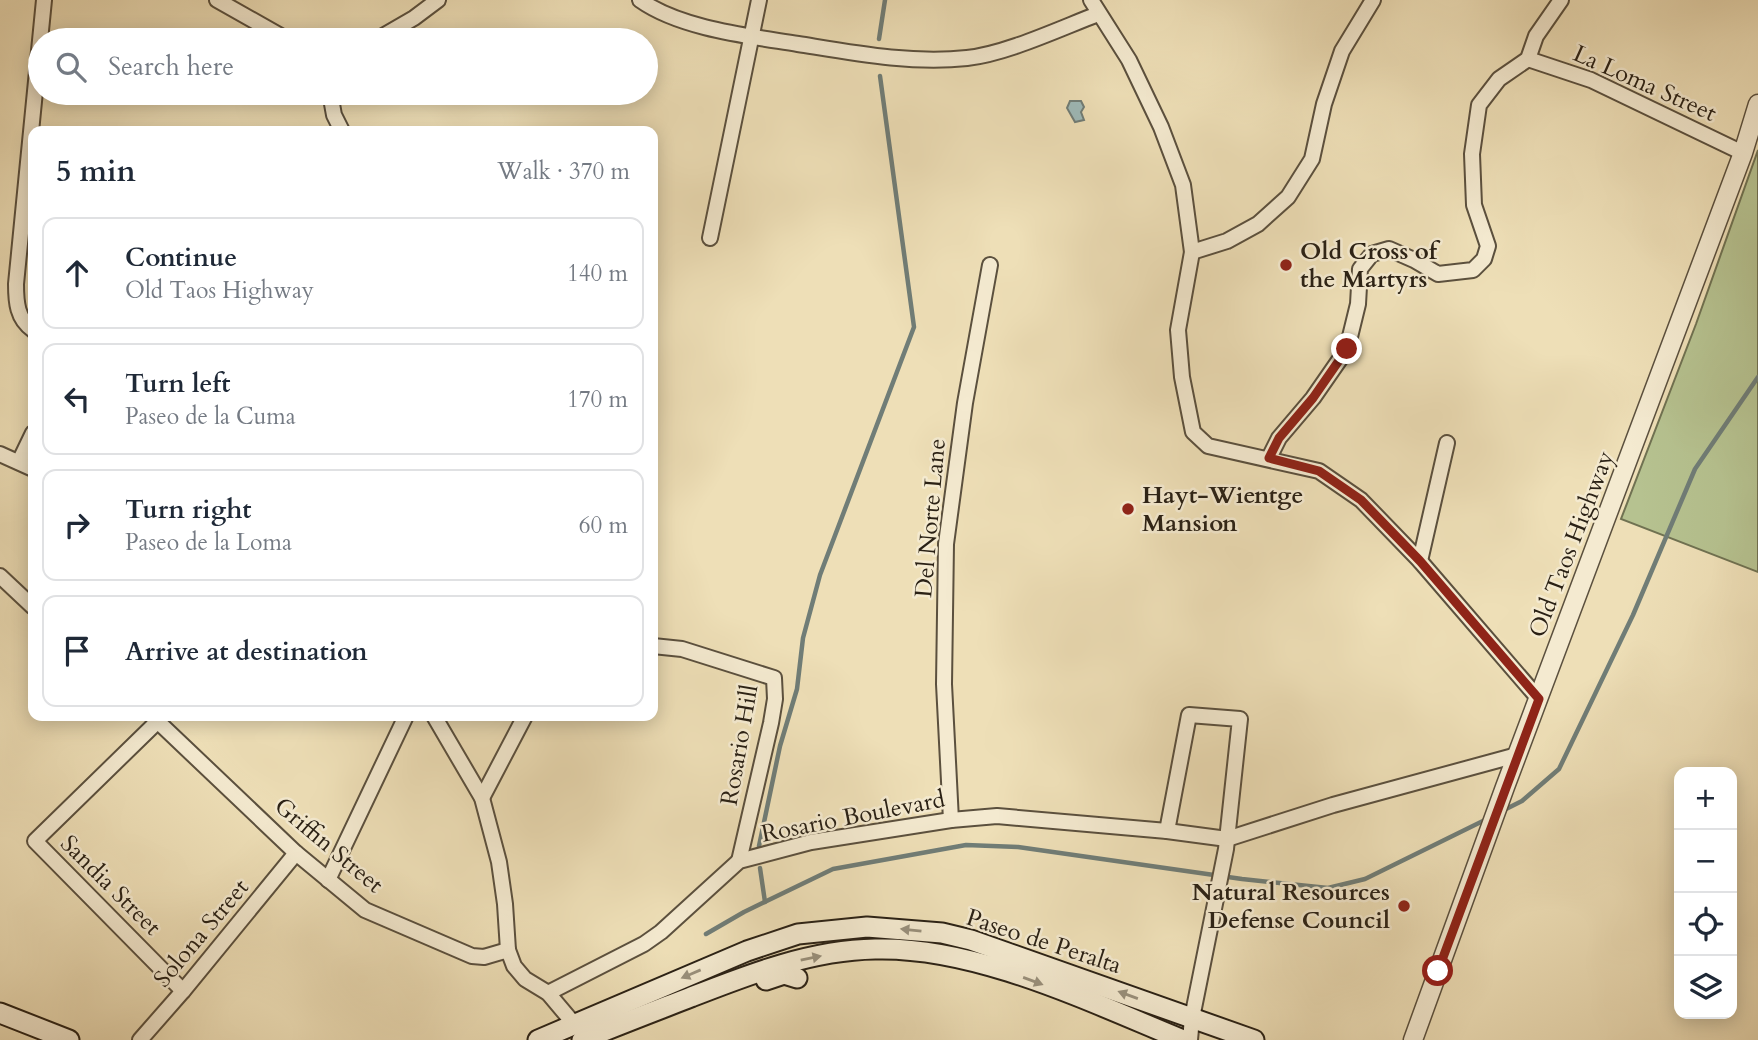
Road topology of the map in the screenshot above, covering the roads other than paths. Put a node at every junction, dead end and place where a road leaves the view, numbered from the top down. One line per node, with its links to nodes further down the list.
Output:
1 (44, 0): 10 (street)
2 (217, 0): 11 (street)
3 (438, 0): 12 (street)
4 (640, 0): 13 (street)
5 (759, 0): 13 (street)
6 (1091, 0): 9 (street)
7 (1373, 0): 23 (street)
8 (1561, 0): 14 (street)
9 (1098, 15): 13 (street); 23 (street)
10 (41, 28)
11 (267, 28)
12 (397, 28)
13 (751, 36): 22 (street)
14 (1528, 59): 20 (street, La Loma Street); 29 (street)
15 (1758, 104): 20 (street, Old Taos Highway)
16 (33, 105): 18 (street)
17 (332, 105): 19 (street)
18 (31, 126)
19 (340, 126)
20 (1743, 153): 36 (street, Old Taos Highway)
21 (28, 155): 25 (street)
22 (710, 237)
23 (1192, 252): 29 (street)
24 (990, 265): 44 (street, Del Norte Lane)
25 (28, 326)
26 (28, 443): 30 (street)
27 (1447, 443): 32 (street)
28 (0, 454): 30 (street)
29 (1269, 458): 32 (street)
30 (19, 462): 31 (street)
31 (28, 466)
32 (1420, 561): 36 (street)
33 (0, 576): 34 (street)
34 (28, 602)
35 (658, 647): 48 (street, Rosario Hill)
36 (1539, 699): 42 (street, Old Taos Highway)
37 (152, 721): 53 (street, Sandia Street)
38 (158, 721): 47 (street, Griffin Street)
39 (404, 721): 49 (street)
40 (437, 721): 43 (street)
41 (522, 721): 43 (street)
42 (1517, 755): 46 (street, Rosario Boulevard); 64 (street, Old Taos Highway)
43 (482, 798): 50 (street)
44 (951, 820): 45 (street, Rosario Boulevard); 48 (street, Rosario Boulevard)
45 (1167, 831): 46 (street, Rosario Boulevard); 46 (street)
46 (1227, 844): 56 (street)
47 (296, 853): 49 (street, Griffin Street); 53 (street, Solona Street)
48 (740, 861): 54 (street, Rosario Boulevard)
49 (328, 880): 50 (street, Griffin Street)
50 (508, 950): 54 (street)
51 (797, 978): 52 (main road)
52 (727, 982): 57 (main road, Paseo de Peralta); 61 (main road, Paseo de Peralta, one-way to 61)
53 (183, 991): 59 (street, Solona Street)
54 (548, 993): 57 (street)
55 (0, 1013): 58 (main road)
56 (1192, 1018): 57 (main road, Paseo de Peralta, one-way to 57); 62 (street); 63 (main road, Paseo de Peralta)
57 (582, 1036): 60 (main road, Paseo de Peralta)
58 (69, 1040)
59 (140, 1040)
60 (538, 1040)
61 (1183, 1040)
62 (1190, 1040)
63 (1254, 1040)
64 (1413, 1040)

